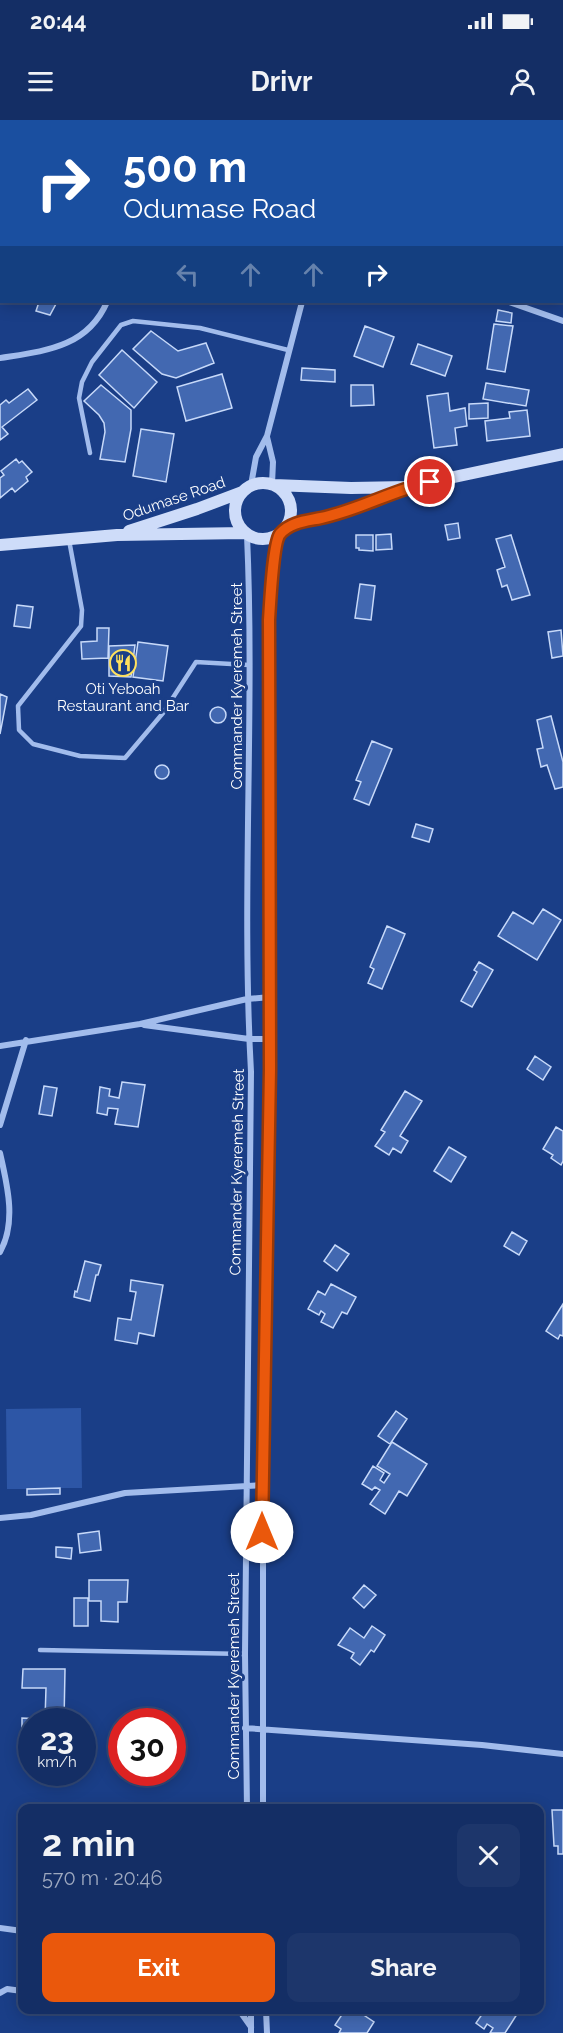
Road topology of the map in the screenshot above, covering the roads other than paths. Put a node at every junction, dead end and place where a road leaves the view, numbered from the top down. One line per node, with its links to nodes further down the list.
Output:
1 (106, 303): 6 (street)
2 (302, 303): 5 (street)
3 (512, 303): 4 (street)
4 (563, 321)
5 (288, 351): 7 (street); 8 (lane)
6 (0, 358)
7 (267, 436): 10 (street); 12 (street)
8 (90, 453)
9 (563, 454): 11 (main road)
10 (273, 484): 11 (main road); 12 (main road); 13 (main road)
11 (407, 487): 13 (main road)
12 (246, 488): 14 (main road); 15 (main road, Odumase Road)
13 (283, 530): 14 (main road); 19 (street, Commander Kyeremeh Street)
14 (246, 534): 15 (main road, Odumase Road); 18 (street, Commander Kyeremeh Street)
15 (117, 535): 16 (main road, Odumase Road)
16 (69, 540): 17 (main road, Odumase Road); 18 (lane)
17 (0, 545)
18 (249, 665): 20 (street, Commander Kyeremeh Street)
19 (270, 997): 20 (street); 23 (street, Commander Kyeremeh Street)
20 (247, 999): 21 (street); 22 (street, Commander Kyeremeh Street)
21 (140, 1024): 22 (street); 24 (street)
22 (249, 1039): 23 (street); 29 (street, Commander Kyeremeh Street)
23 (270, 1039): 30 (street, Commander Kyeremeh Street)
24 (26, 1040): 25 (street); 26 (street)
25 (0, 1046)
26 (0, 1125)
27 (0, 1153): 28 (street)
28 (0, 1252)
29 (246, 1485): 30 (street); 31 (street); 33 (street, Commander Kyeremeh Street)
30 (263, 1485): 35 (street, Commander Kyeremeh Street)
31 (0, 1518)
32 (40, 1650): 33 (lane)
33 (245, 1654): 34 (street, Commander Kyeremeh Street)
34 (245, 1728): 35 (street); 37 (street, Commander Kyeremeh Street)
35 (263, 1729): 36 (street); 38 (street, Commander Kyeremeh Street)
36 (563, 1755)
37 (247, 1804)
38 (263, 1804)
39 (0, 1928): 40 (street)
40 (18, 1930)
41 (18, 1990): 42 (street)
42 (0, 1993)
43 (241, 2014): 46 (street)
44 (251, 2014): 46 (street)
45 (266, 2014): 47 (street)
46 (251, 2030)
47 (267, 2033)

